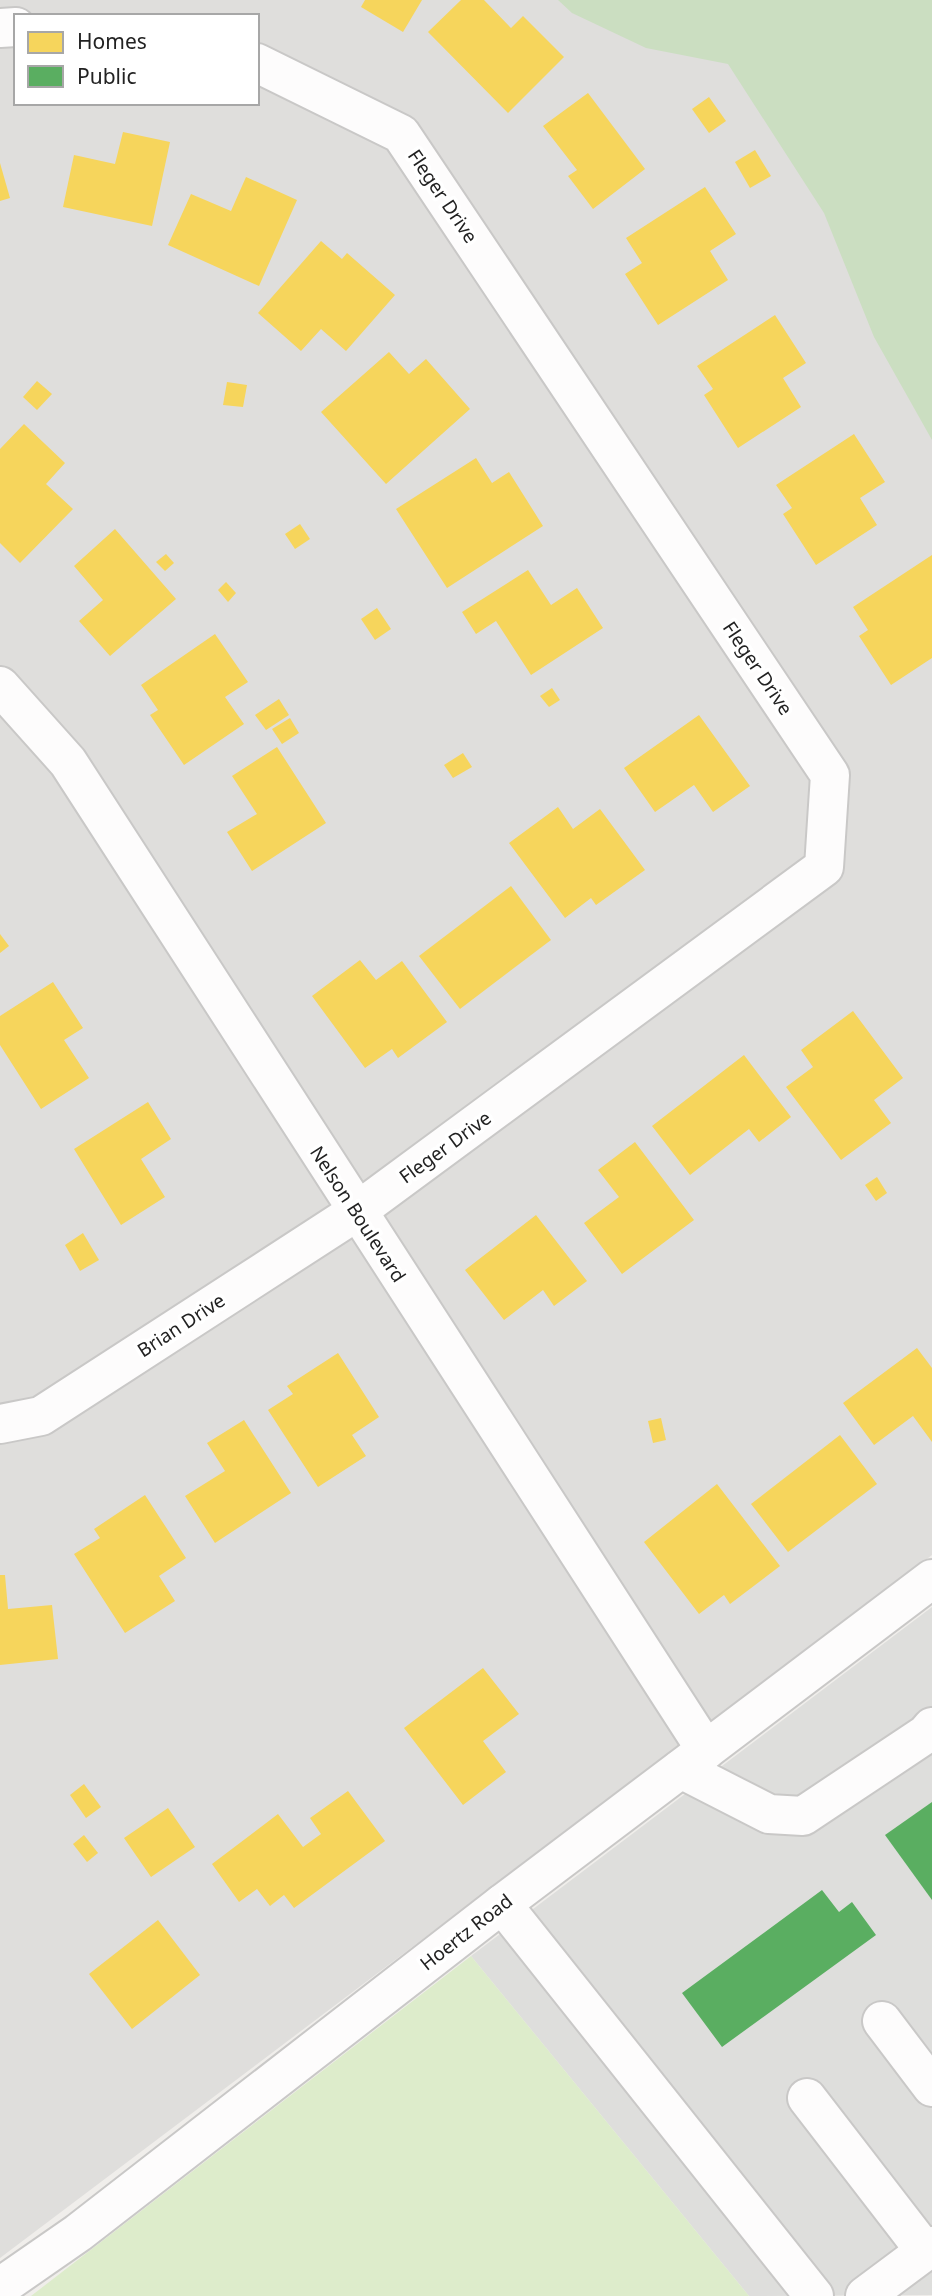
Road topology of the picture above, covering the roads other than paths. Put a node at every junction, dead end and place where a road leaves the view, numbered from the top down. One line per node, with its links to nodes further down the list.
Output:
1 (259, 64): 3 (street, Fleger Drive)
2 (0, 686): 3 (street, Nelson Boulevard)
3 (356, 1212): 4 (street, Brian Drive); 7 (street, Nelson Boulevard)
4 (0, 1423)
5 (932, 1579): 7 (street, Hoertz Road)
6 (932, 1727): 7 (street)
7 (694, 1760): 8 (street, Hoertz Road)
8 (502, 1904): 13 (street, Hoertz Road); 14 (street)
9 (882, 2021): 10 (street)
10 (932, 2087)
11 (807, 2098): 12 (street)
12 (929, 2248): 15 (street)
13 (0, 2287)
14 (814, 2296)
15 (865, 2296)

